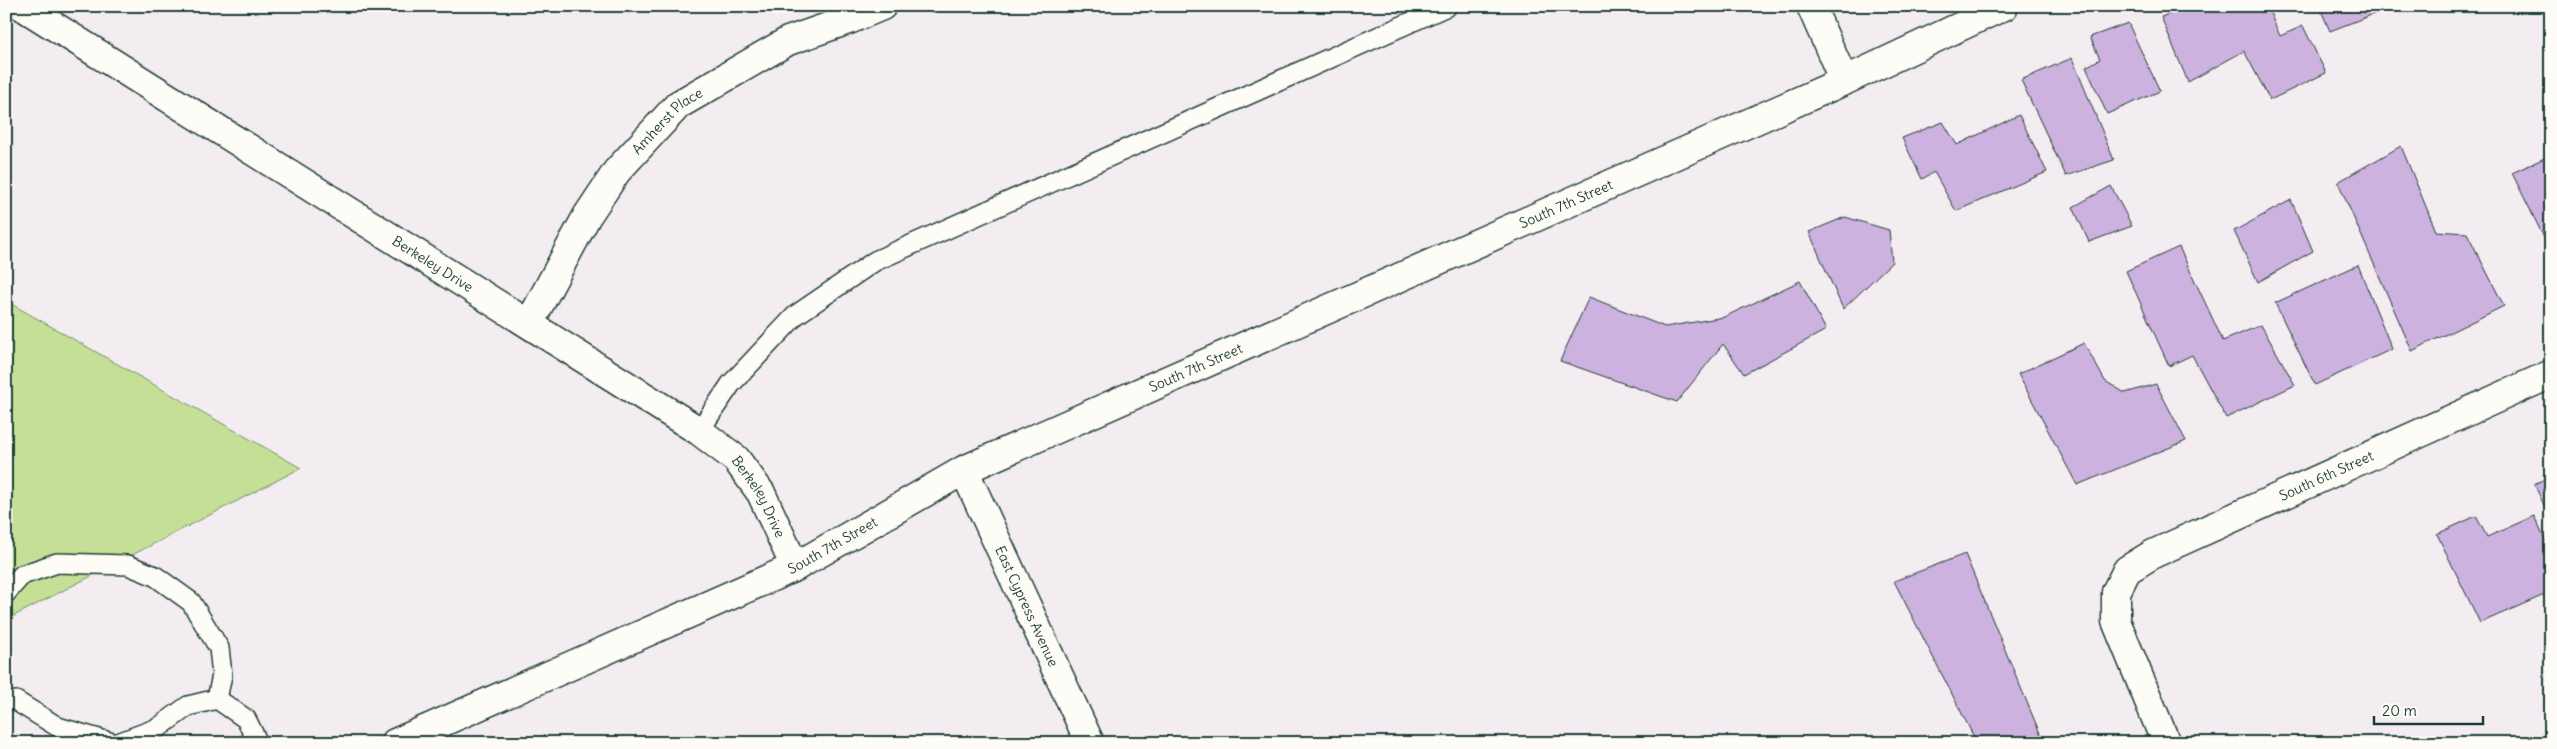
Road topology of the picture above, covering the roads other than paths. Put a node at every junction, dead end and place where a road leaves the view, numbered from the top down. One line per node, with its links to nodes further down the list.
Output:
1 (22, 6): 8 (street, Berkeley Drive)
2 (882, 6): 6 (street, Amherst Place)
3 (1447, 6): 10 (lane)
4 (1811, 6): 7 (street)
5 (2004, 6): 7 (street, South 7th Street)
6 (849, 13): 8 (street, Amherst Place)
7 (1844, 80): 11 (street, South 7th Street)
8 (529, 324): 10 (street, Berkeley Drive)
9 (2551, 374): 21 (street, South 6th Street)
10 (699, 431): 12 (street, Berkeley Drive)
11 (964, 470): 12 (street, South 7th Street); 20 (street, East Cypress Avenue)
12 (795, 567): 16 (street, South 7th Street)
13 (6, 593): 14 (lane)
14 (216, 699): 18 (lane); 19 (lane)
15 (16, 701): 17 (lane)
16 (396, 742)
17 (113, 743)
18 (118, 743)
19 (258, 743)
20 (1090, 743)
21 (2166, 743)

